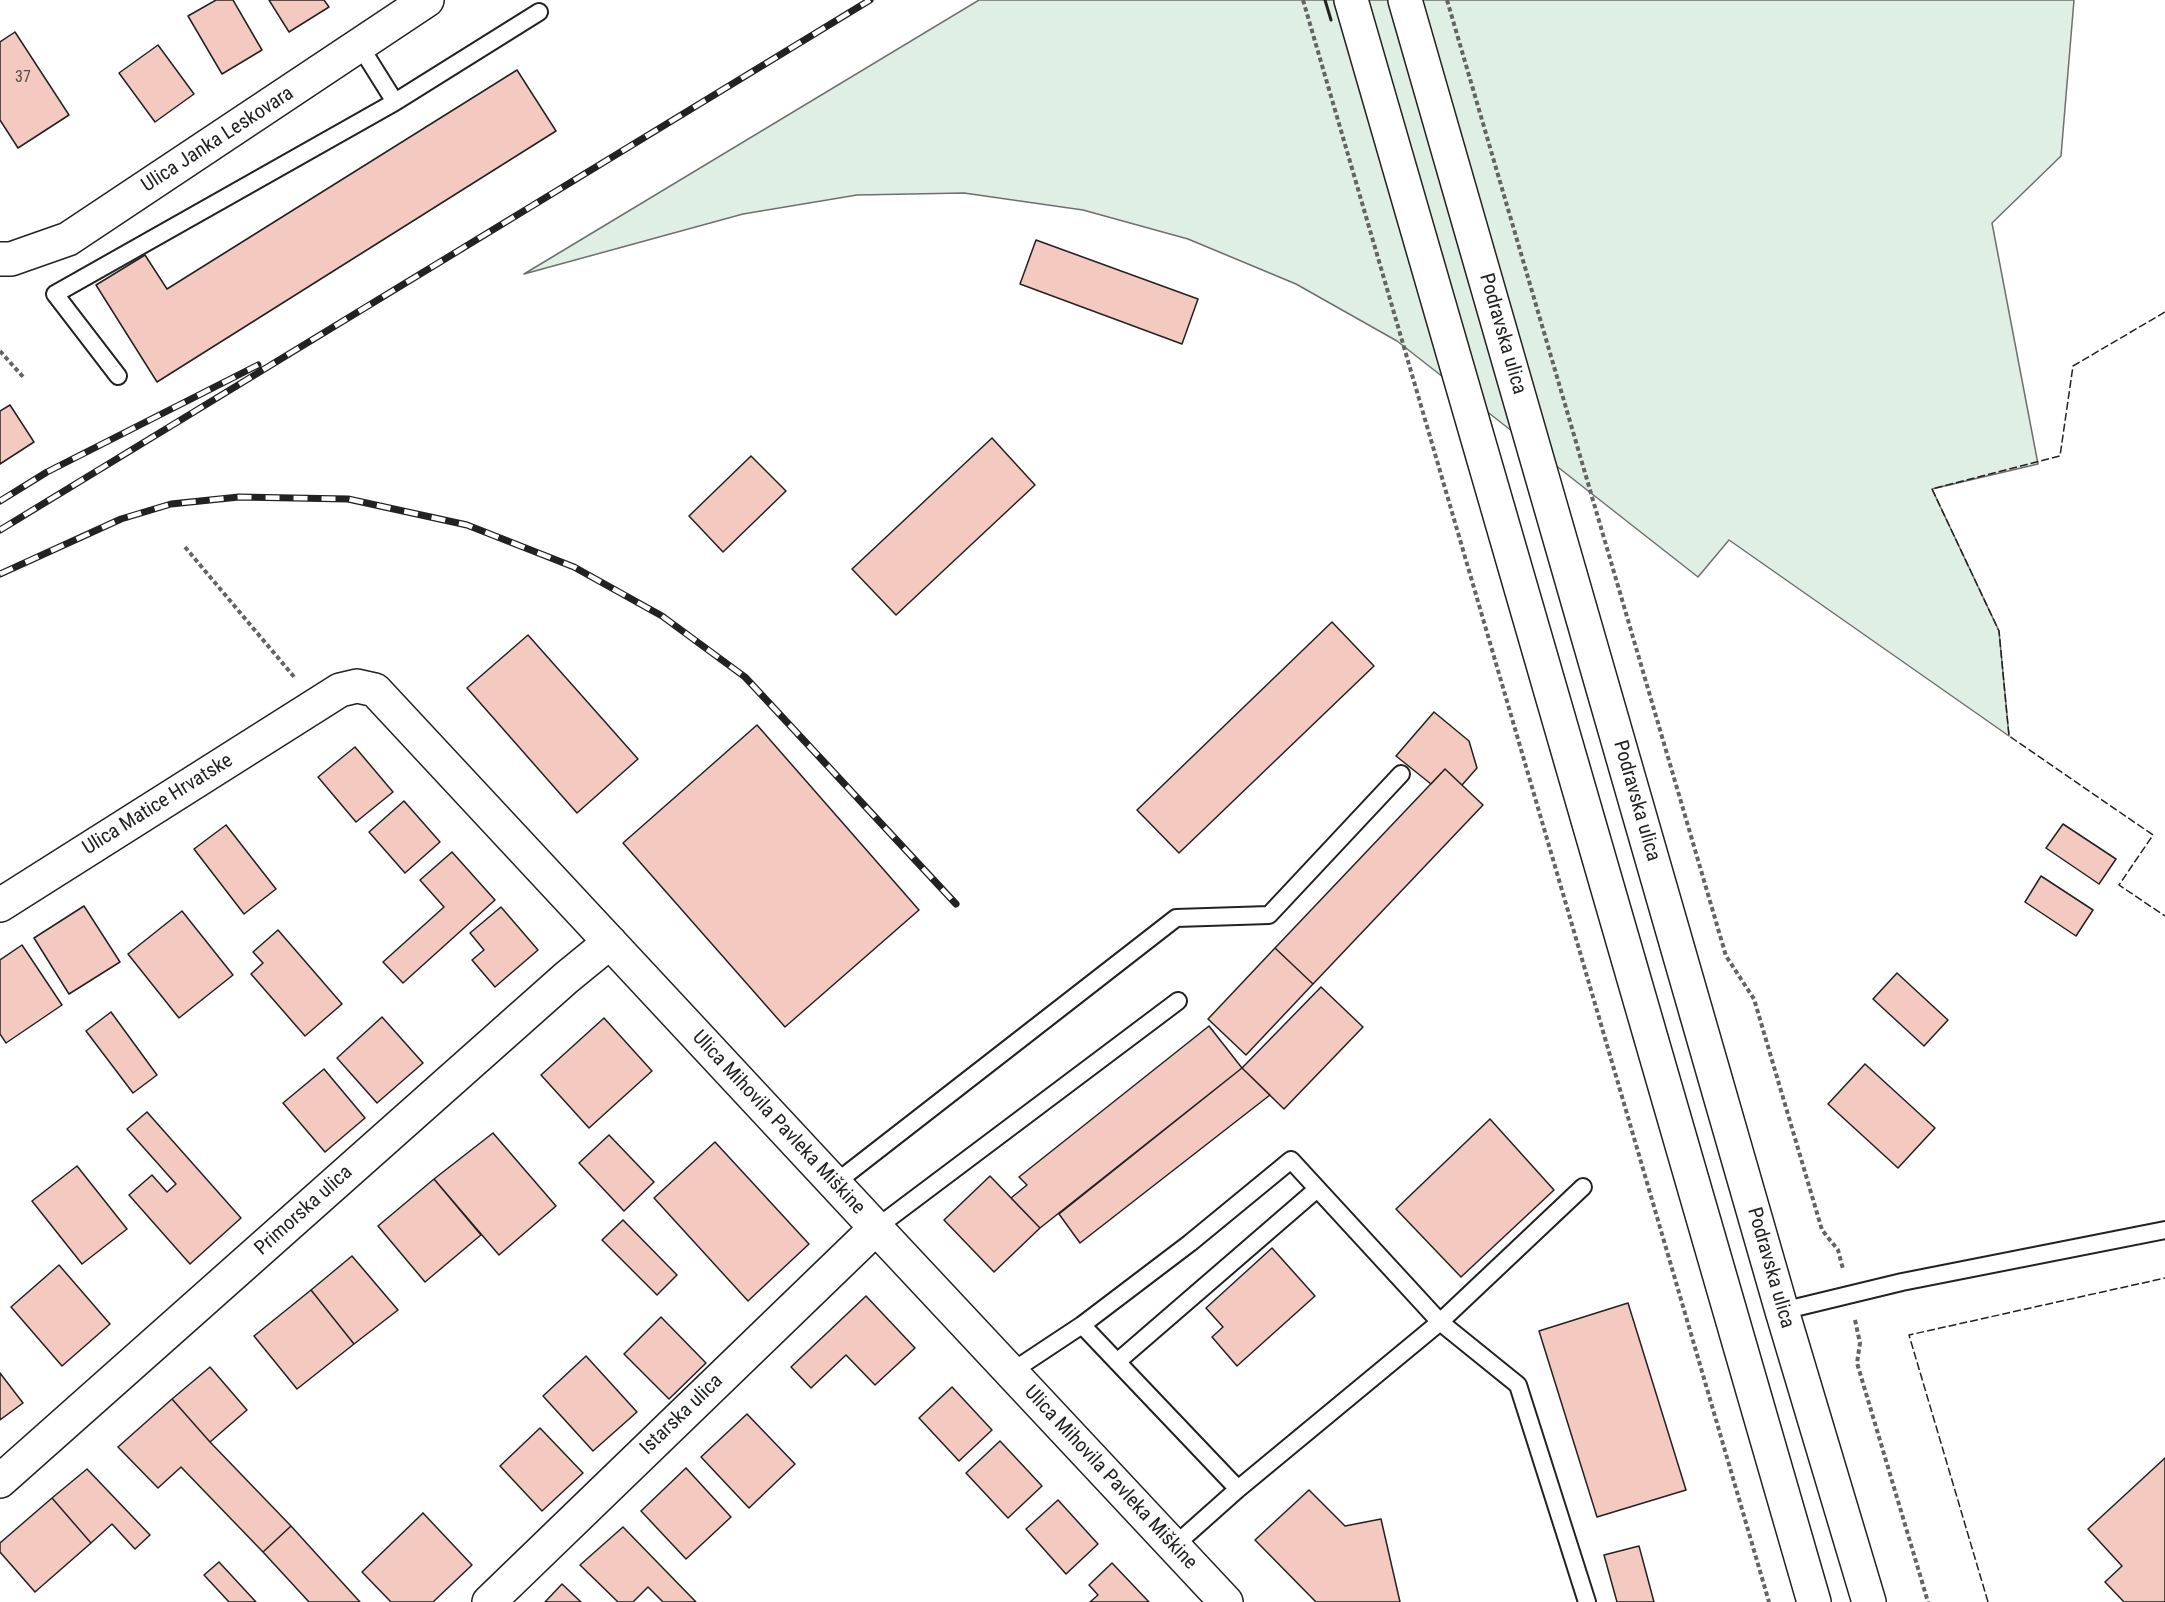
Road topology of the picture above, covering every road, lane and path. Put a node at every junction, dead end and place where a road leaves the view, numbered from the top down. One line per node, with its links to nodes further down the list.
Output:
1 (427, 0): 7 (street, Ulica Janka Leskovara)
2 (1303, 0): 36 (path)
3 (1351, 0): 37 (street)
4 (1405, 0): 25 (street, Podravska ulica)
5 (1447, 0): 24 (path)
6 (539, 12): 8 (lane)
7 (360, 46): 8 (lane); 9 (street, Ulica Janka Leskovara)
8 (395, 102): 11 (lane)
9 (0, 259)
10 (0, 351): 12 (path)
11 (118, 376)
12 (24, 378)
13 (185, 547): 14 (path)
14 (316, 704): 16 (street, Ulica Matice Hrvatske); 17 (street, Ulica Mihovila Pavleka Miškine)
15 (1401, 774): 19 (lane)
16 (0, 904)
17 (610, 942): 19 (street, Ulica Mihovila Pavleka Miškine); 30 (street, Primorska ulica)
18 (1178, 1001): 22 (lane)
19 (834, 1184): 22 (street, Ulica Mihovila Pavleka Miškine)
20 (1583, 1187): 26 (lane)
21 (1316, 1190): 26 (lane); 27 (lane); 28 (lane)
22 (876, 1228): 29 (street, Ulica Mihovila Pavleka Miškine); 33 (street, Istarska ulica)
23 (2165, 1230): 24 (lane)
24 (1849, 1294): 25 (lane); 39 (path)
25 (1782, 1311): 38 (street, Podravska ulica)
26 (1440, 1322): 31 (lane); 35 (lane)
27 (1082, 1326): 28 (lane); 29 (lane)
28 (1117, 1362): 31 (lane)
29 (1011, 1372): 32 (street, Ulica Mihovila Pavleka Miškine)
30 (0, 1481)
31 (1238, 1489): 32 (lane)
32 (1174, 1546): 34 (street, Ulica Mihovila Pavleka Miškine)
33 (489, 1602)
34 (1226, 1602)
35 (1587, 1602)
36 (1769, 1602)
37 (1814, 1602)
38 (1869, 1602)
39 (1928, 1602)

